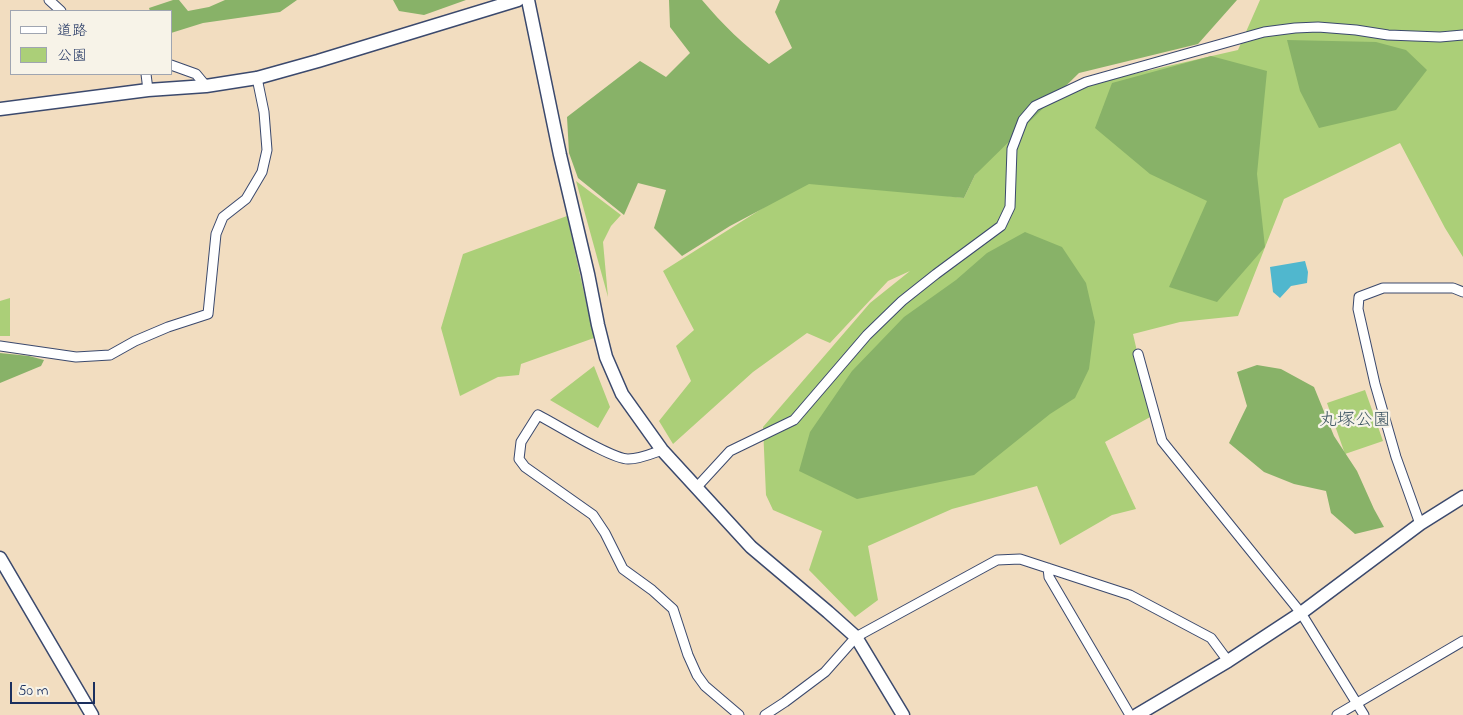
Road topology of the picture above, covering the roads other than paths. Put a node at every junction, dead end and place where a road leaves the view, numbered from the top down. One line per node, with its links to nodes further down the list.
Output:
1 (49, 0): 4 (street)
2 (518, 0): 8 (street)
3 (528, 0): 15 (street)
4 (61, 10)
5 (1463, 35): 16 (street)
6 (172, 65): 9 (street)
7 (146, 75): 10 (street)
8 (257, 78): 9 (street); 13 (street)
9 (206, 86): 10 (street)
10 (148, 90): 11 (street)
11 (0, 109)
12 (1463, 292): 18 (street)
13 (0, 346)
14 (1138, 354): 21 (street)
15 (662, 450): 16 (street); 27 (street)
16 (696, 488): 22 (street)
17 (1463, 498): 18 (street)
18 (1420, 524): 21 (street)
19 (0, 558): 26 (street)
20 (1048, 568): 22 (street); 24 (street); 30 (street)
21 (1301, 613): 24 (street); 25 (street)
22 (856, 637): 28 (street); 29 (street)
23 (1463, 641): 25 (street)
24 (1228, 662): 31 (street)
25 (1356, 704): 32 (street); 33 (street)
26 (92, 715)
27 (739, 715)
28 (765, 715)
29 (903, 715)
30 (1130, 715)
31 (1137, 715)
32 (1337, 715)
33 (1364, 715)

